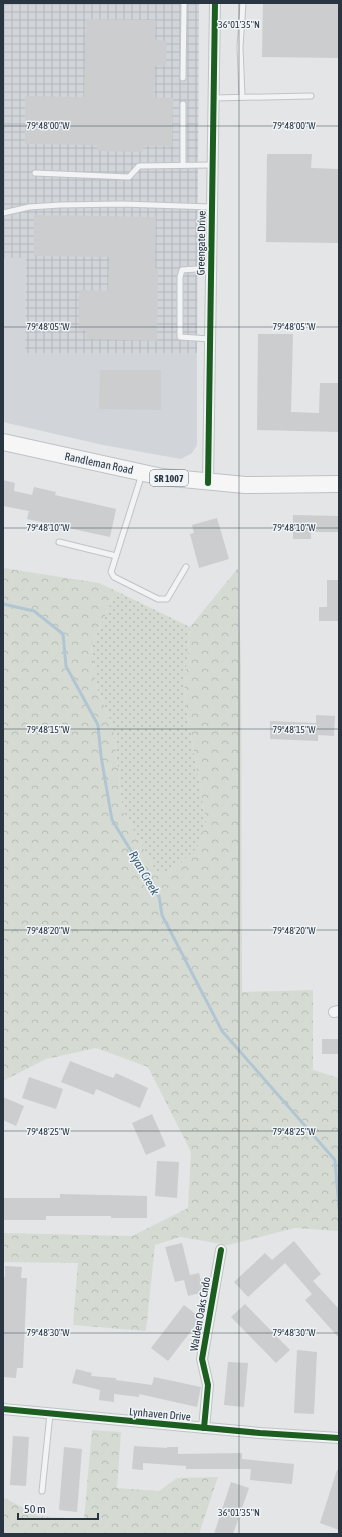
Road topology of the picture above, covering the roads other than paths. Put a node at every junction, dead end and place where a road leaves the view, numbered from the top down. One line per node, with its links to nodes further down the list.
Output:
1 (184, 3): 4 (lane)
2 (215, 3): 6 (street, Greengate Drive)
3 (243, 3): 7 (lane)
4 (183, 78)
5 (311, 96): 7 (lane)
6 (213, 98): 7 (lane); 10 (street, Greengate Drive)
7 (242, 98)
8 (183, 104): 9 (lane)
9 (183, 165): 10 (lane); 11 (lane)
10 (212, 165): 12 (street, Greengate Drive)
11 (35, 173)
12 (211, 207): 13 (lane); 14 (street, Greengate Drive)
13 (3, 213)
14 (211, 268): 15 (street, Greengate Drive); 15 (lane)
15 (210, 339): 18 (street, Greengate Drive)
16 (3, 442): 17 (main road, Randleman Road / SR 1007)
17 (142, 473): 18 (main road, Randleman Road / SR 1007); 21 (lane)
18 (208, 483): 19 (main road, Randleman Road / SR 1007)
19 (339, 484)
20 (59, 542): 21 (lane)
21 (116, 556): 22 (lane)
22 (186, 567)
23 (221, 1250): 26 (street, Walden Oaks Cndo)
24 (3, 1409): 25 (street, Lynhaven Drive)
25 (50, 1414): 26 (street, Lynhaven Drive); 28 (lane)
26 (204, 1428): 27 (street, Lynhaven Drive)
27 (339, 1438)
28 (42, 1491)

